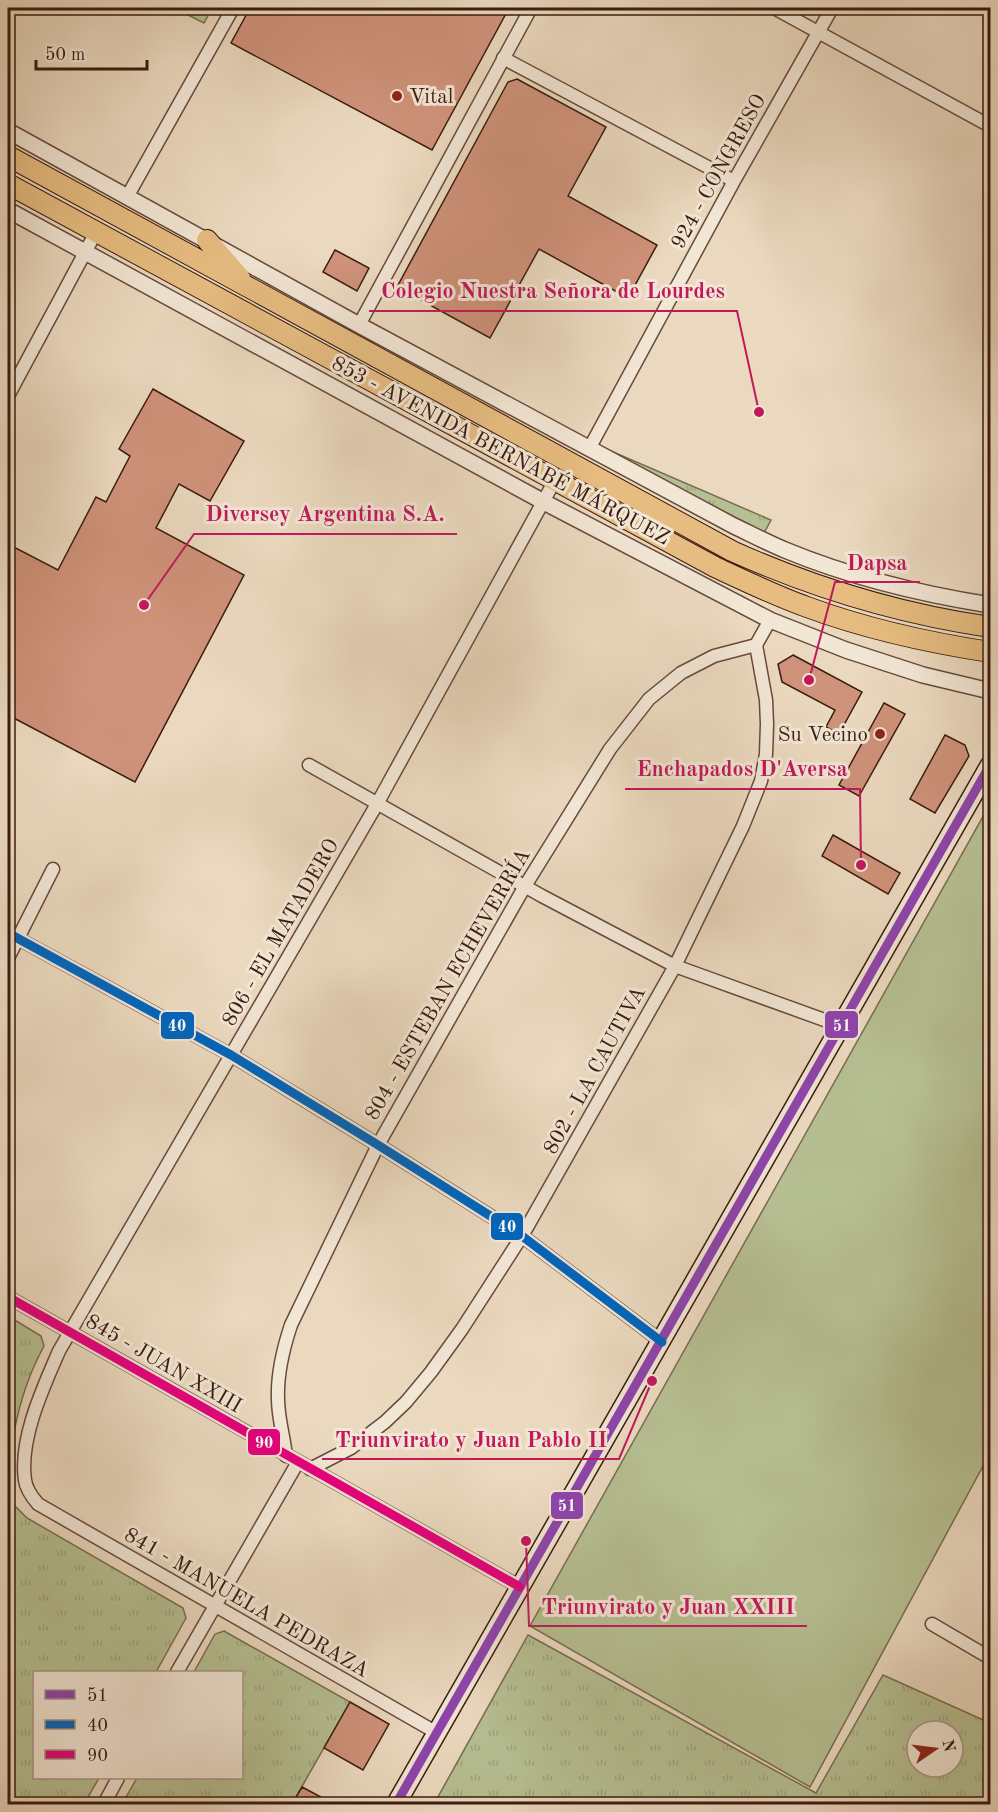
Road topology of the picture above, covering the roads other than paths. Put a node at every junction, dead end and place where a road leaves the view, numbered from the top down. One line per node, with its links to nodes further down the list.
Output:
1 (232, 8): 12 (street)
2 (531, 8): 6 (street)
3 (774, 8): 5 (street)
4 (832, 8): 5 (street, 924 - CONGRESO)
5 (819, 32): 7 (street); 10 (street, 924 - CONGRESO)
6 (503, 58): 10 (street); 18 (street)
7 (990, 126)
8 (8, 131): 12 (street, 853 - AVENIDA BERNABÉ MÁRQUEZ)
9 (8, 156): 17 (main road, 853 - AVENIDA BERNABÉ MÁRQUEZ)
10 (734, 181): 20 (street, 924 - CONGRESO)
11 (8, 184): 14 (main road, 853 - AVENIDA BERNABÉ MÁRQUEZ)
12 (127, 197): 15 (street, 853 - AVENIDA BERNABÉ MÁRQUEZ)
13 (8, 210): 16 (street, 853 - AVENIDA BERNABÉ MÁRQUEZ)
14 (96, 232): 16 (street); 21 (main road, 853 - AVENIDA BERNABÉ MÁRQUEZ)
15 (207, 240): 17 (main road); 18 (street, 853 - AVENIDA BERNABÉ MÁRQUEZ)
16 (85, 252): 19 (street); 22 (street, 853 - AVENIDA BERNABÉ MÁRQUEZ)
17 (248, 287): 25 (main road, 853 - AVENIDA BERNABÉ MÁRQUEZ)
18 (359, 325): 20 (street, 853 - AVENIDA BERNABÉ MÁRQUEZ)
19 (8, 396)
20 (589, 449): 23 (street, 853 - AVENIDA BERNABÉ MÁRQUEZ)
21 (554, 482): 22 (street, 806 - EL MATADERO); 27 (main road, 853 - AVENIDA BERNABÉ MÁRQUEZ)
22 (542, 501): 24 (street, 853 - AVENIDA BERNABÉ MÁRQUEZ); 31 (street, 806 - EL MATADERO)
23 (990, 605)
24 (770, 620): 26 (street); 28 (street, 853 - AVENIDA BERNABÉ MÁRQUEZ)
25 (990, 627)
26 (756, 645): 33 (street, 804 - ESTEBAN ECHEVERRÍA); 36 (street, 802 - LA CAUTIVA)
27 (990, 652)
28 (990, 691)
29 (309, 765): 31 (street)
30 (990, 765): 37 (main road)
31 (377, 804): 33 (street); 38 (street, 806 - EL MATADERO)
32 (52, 870): 34 (street)
33 (525, 886): 36 (street); 39 (street, 804 - ESTEBAN ECHEVERRÍA)
34 (13, 936): 35 (street); 38 (street)
35 (8, 958)
36 (675, 966): 37 (street); 40 (street, 802 - LA CAUTIVA)
37 (841, 1026): 43 (main road)
38 (231, 1055): 39 (street); 42 (street, 806 - EL MATADERO)
39 (378, 1145): 40 (street); 44 (street, 804 - ESTEBAN ECHEVERRÍA)
40 (522, 1236): 43 (street); 46 (street, 802 - LA CAUTIVA)
41 (8, 1297): 42 (street, 845 - JUAN XXIII)
42 (70, 1332): 44 (street, 845 - JUAN XXIII); 47 (street, 806 - EL MATADERO)
43 (662, 1342): 48 (main road)
44 (286, 1456): 45 (street, 845 - JUAN XXIII)
45 (298, 1462): 46 (street, 845 - JUAN XXIII); 49 (street)
46 (310, 1469): 48 (street, 845 - JUAN XXIII)
47 (38, 1504): 49 (street, 841 - MANUELA PEDRAZA)
48 (520, 1587): 53 (main road)
49 (214, 1607): 52 (street); 53 (street, 841 - MANUELA PEDRAZA)
50 (932, 1624): 51 (street)
51 (990, 1658)
52 (178, 1671)
53 (437, 1733): 56 (main road)
54 (117, 1779): 55 (street)
55 (104, 1804)
56 (396, 1804)

